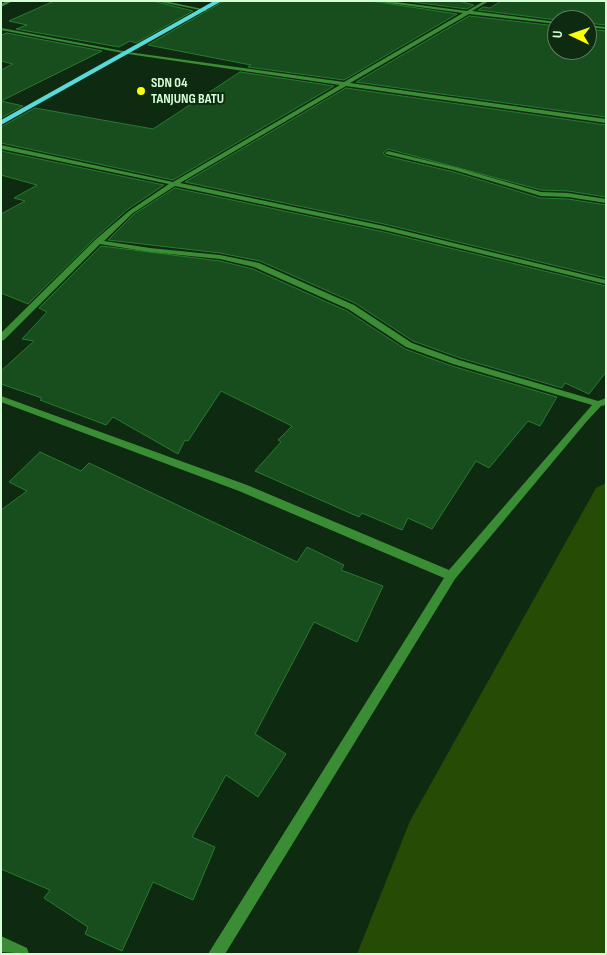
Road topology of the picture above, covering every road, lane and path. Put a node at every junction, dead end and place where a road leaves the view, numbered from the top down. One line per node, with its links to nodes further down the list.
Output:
1 (11, 1): 6 (street)
2 (157, 1): 7 (street)
3 (219, 1): 7 (highway)
4 (375, 1): 8 (street)
5 (487, 1): 8 (street)
6 (1, 6)
7 (205, 10): 11 (highway)
8 (469, 12): 9 (street); 12 (street)
9 (547, 22)
10 (1, 29): 11 (street)
11 (128, 53): 12 (street); 14 (highway)
12 (346, 83): 13 (street); 17 (street)
13 (606, 121)
14 (1, 123)
15 (1, 147): 17 (street)
16 (388, 153): 18 (street)
17 (177, 182): 19 (street); 20 (street)
18 (606, 201)
19 (98, 242): 21 (street); 23 (street)
20 (606, 282)
21 (1, 338)
22 (1, 399): 24 (street)
23 (602, 402): 24 (street)
24 (451, 576): 27 (street)
25 (1, 944): 26 (street)
26 (21, 954)
27 (216, 954)

